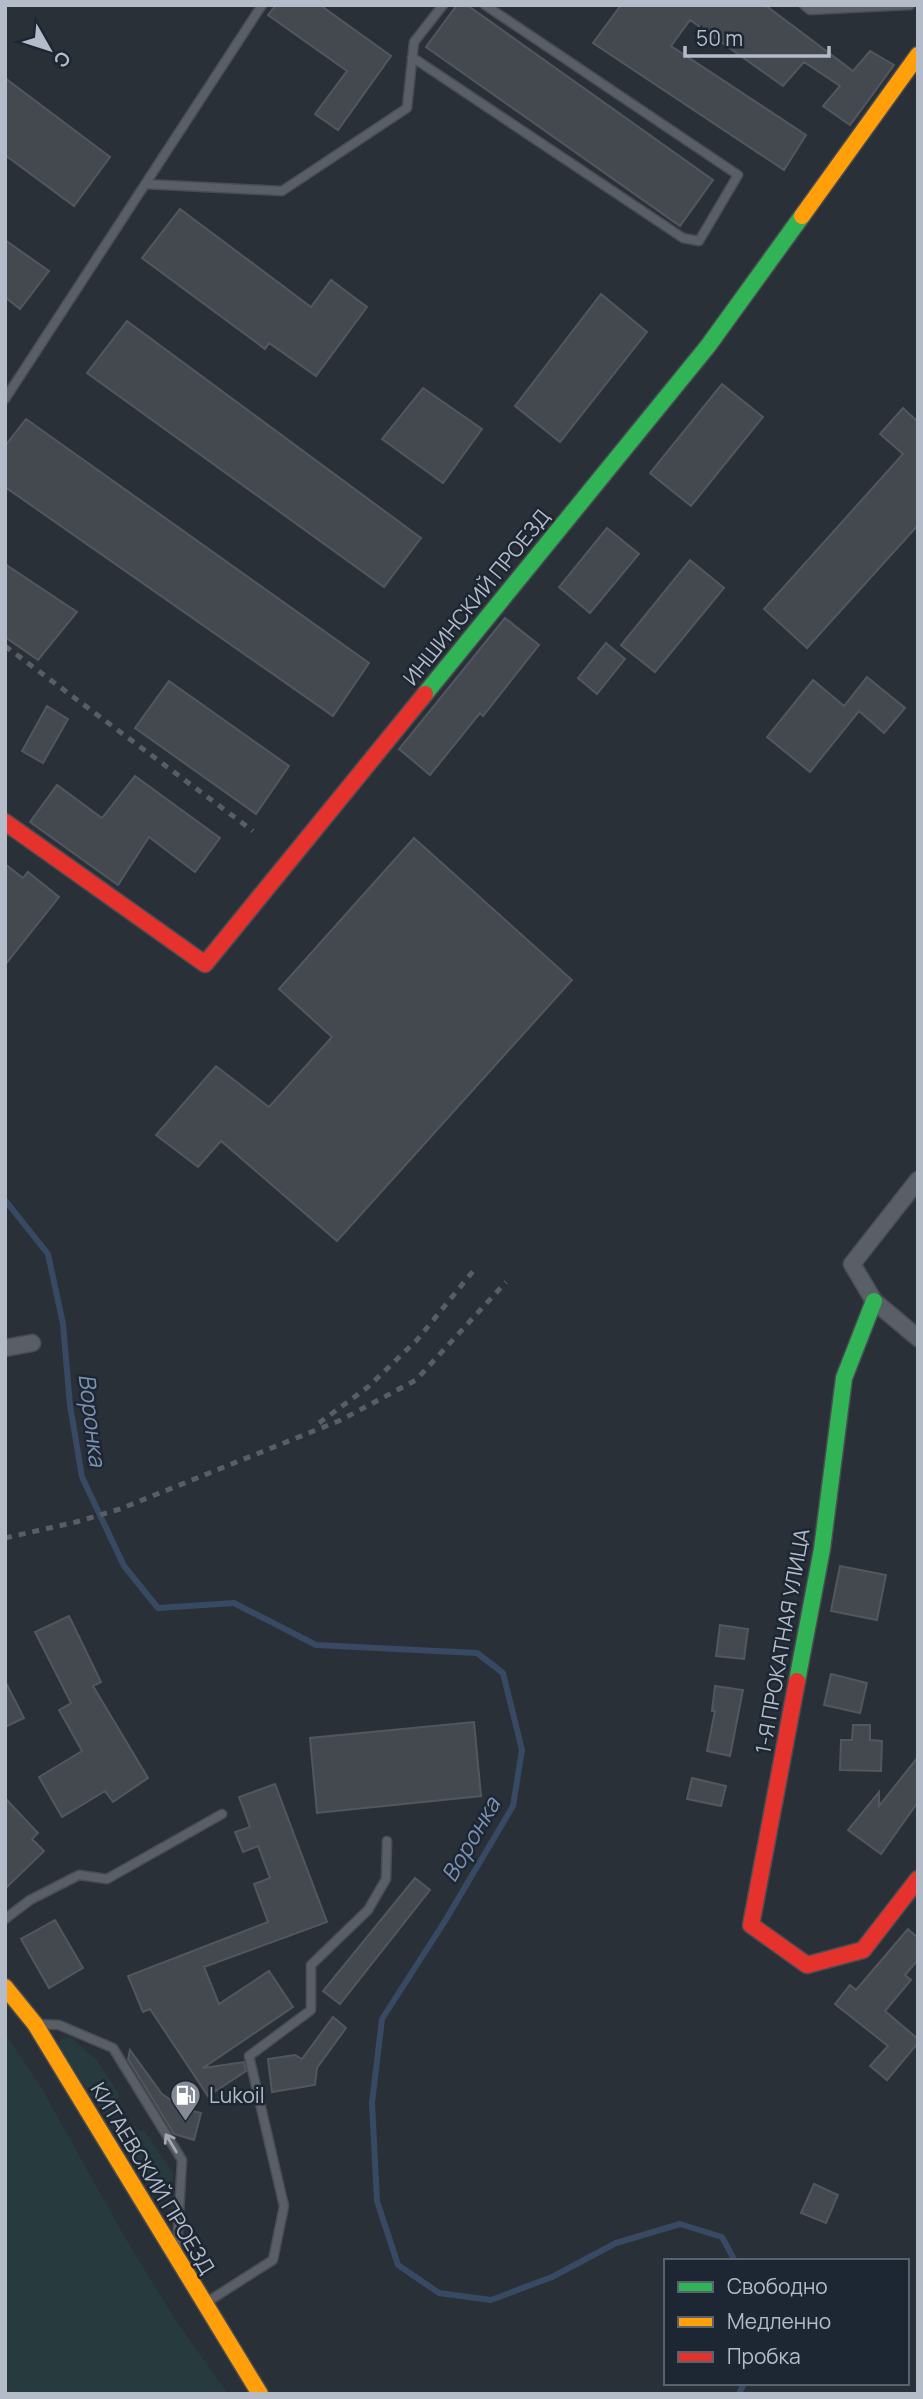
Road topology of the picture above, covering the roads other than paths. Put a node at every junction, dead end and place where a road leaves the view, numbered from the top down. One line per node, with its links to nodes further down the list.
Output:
1 (262, 5): 8 (lane)
2 (443, 5): 7 (lane)
3 (485, 5): 7 (lane)
4 (804, 5): 5 (lane)
5 (909, 5)
6 (918, 55): 10 (street, ИНШИНСКИЙ ПРОЕЗД)
7 (412, 57): 8 (lane)
8 (145, 184): 9 (lane)
9 (5, 399)
10 (5, 822)
11 (918, 1180): 12 (street)
12 (874, 1301): 13 (street); 18 (street, 1-Я ПРОКАТНАЯ УЛИЦА)
13 (918, 1338)
14 (32, 1343): 15 (street)
15 (5, 1348)
16 (222, 1814): 19 (lane)
17 (387, 1841): 23 (lane)
18 (918, 1879)
19 (5, 1919)
20 (5, 1987): 21 (street, КИТАЕВСКИЙ ПРОЕЗД)
21 (34, 2024): 22 (street, КИТАЕВСКИЙ ПРОЕЗД); 22 (lane, one-way to 21)
22 (177, 2258): 23 (street, КИТАЕВСКИЙ ПРОЕЗД)
23 (205, 2303): 24 (street, КИТАЕВСКИЙ ПРОЕЗД)
24 (260, 2394)

